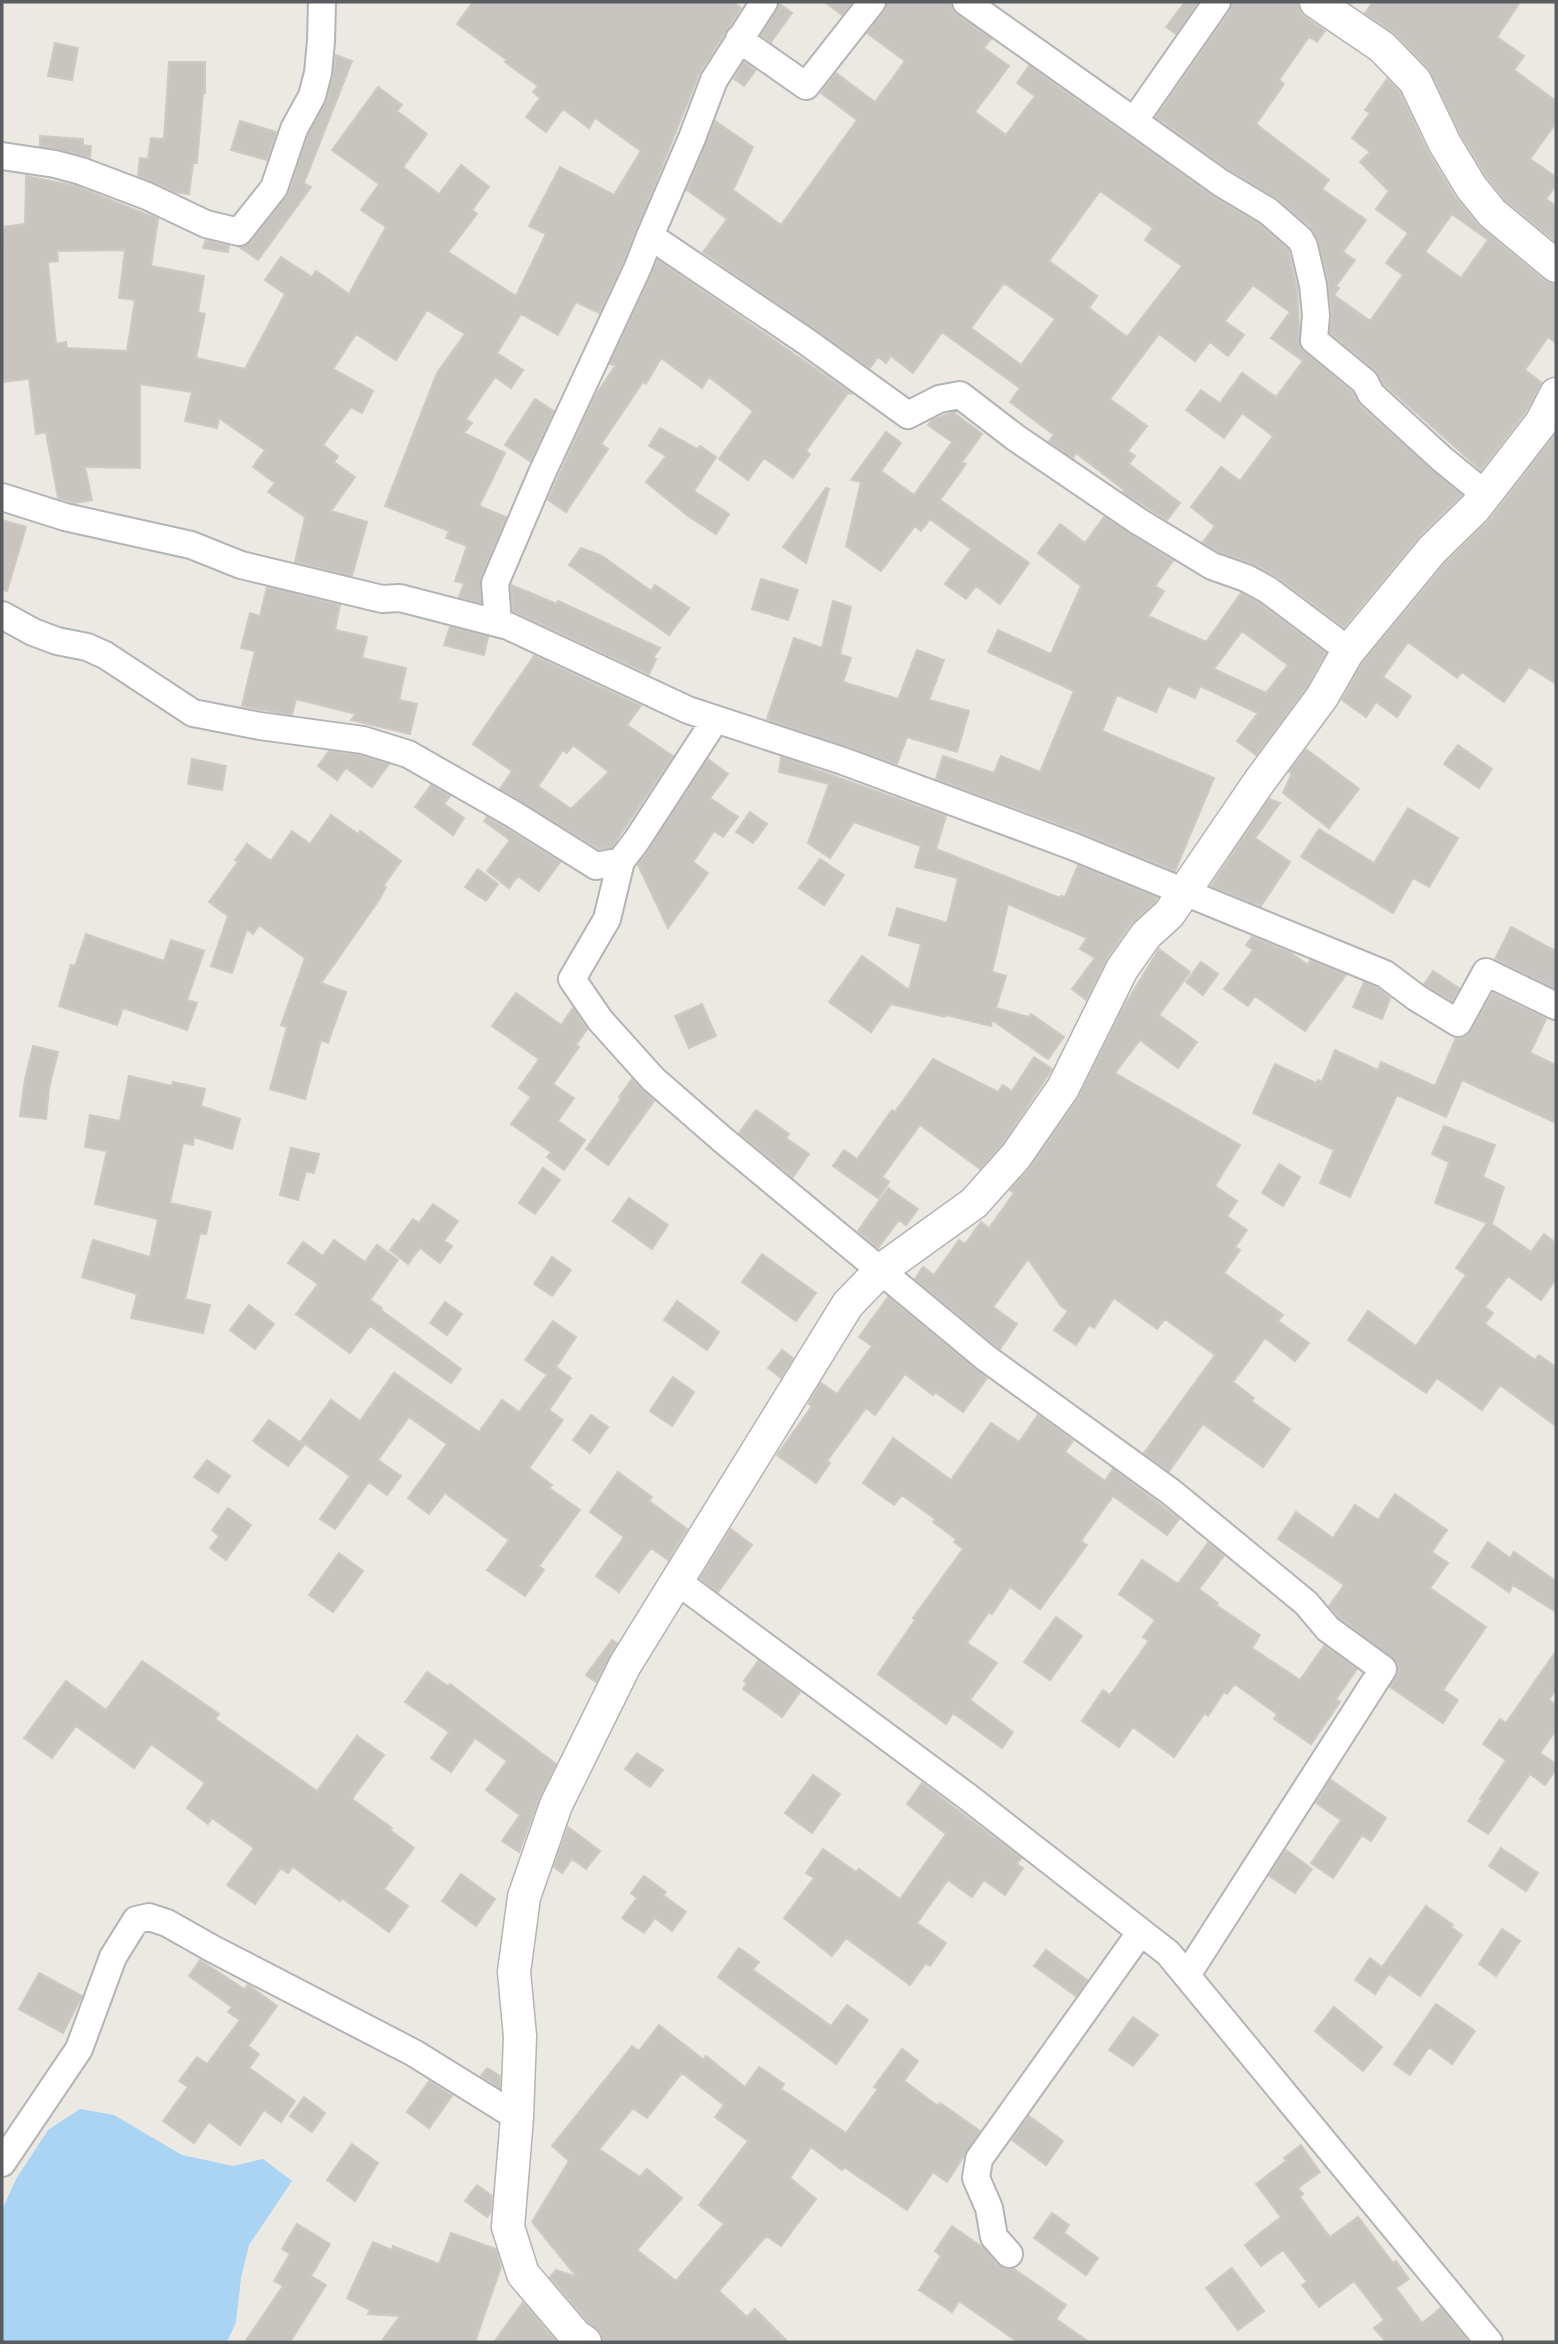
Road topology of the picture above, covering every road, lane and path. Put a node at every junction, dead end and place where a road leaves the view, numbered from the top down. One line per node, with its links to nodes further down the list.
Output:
1 (322, 2): 9 (street)
2 (764, 2): 7 (street)
3 (872, 2): 7 (street)
4 (966, 2): 8 (street)
5 (1217, 2): 8 (street)
6 (1316, 2): 11 (street)
7 (739, 39): 10 (street)
8 (1134, 121): 14 (street)
9 (2, 156)
10 (650, 236): 17 (street); 18 (street)
11 (1556, 266)
12 (1556, 394): 13 (street)
13 (1549, 429): 14 (street)
14 (1486, 495): 18 (street)
15 (2, 497): 17 (street)
16 (2, 615): 20 (street)
17 (498, 624): 19 (street)
18 (1347, 653): 21 (street)
19 (715, 720): 20 (street); 21 (street)
20 (621, 861): 23 (street)
21 (1183, 891): 22 (street); 23 (street)
22 (1556, 1006)
23 (881, 1270): 24 (street); 26 (street)
24 (677, 1581): 25 (street); 27 (street)
25 (1140, 1933): 26 (street); 29 (street)
26 (1187, 1975): 31 (street)
27 (517, 2117): 28 (street); 30 (street)
28 (2, 2163)
29 (1009, 2254)
30 (585, 2342)
31 (1489, 2342)

